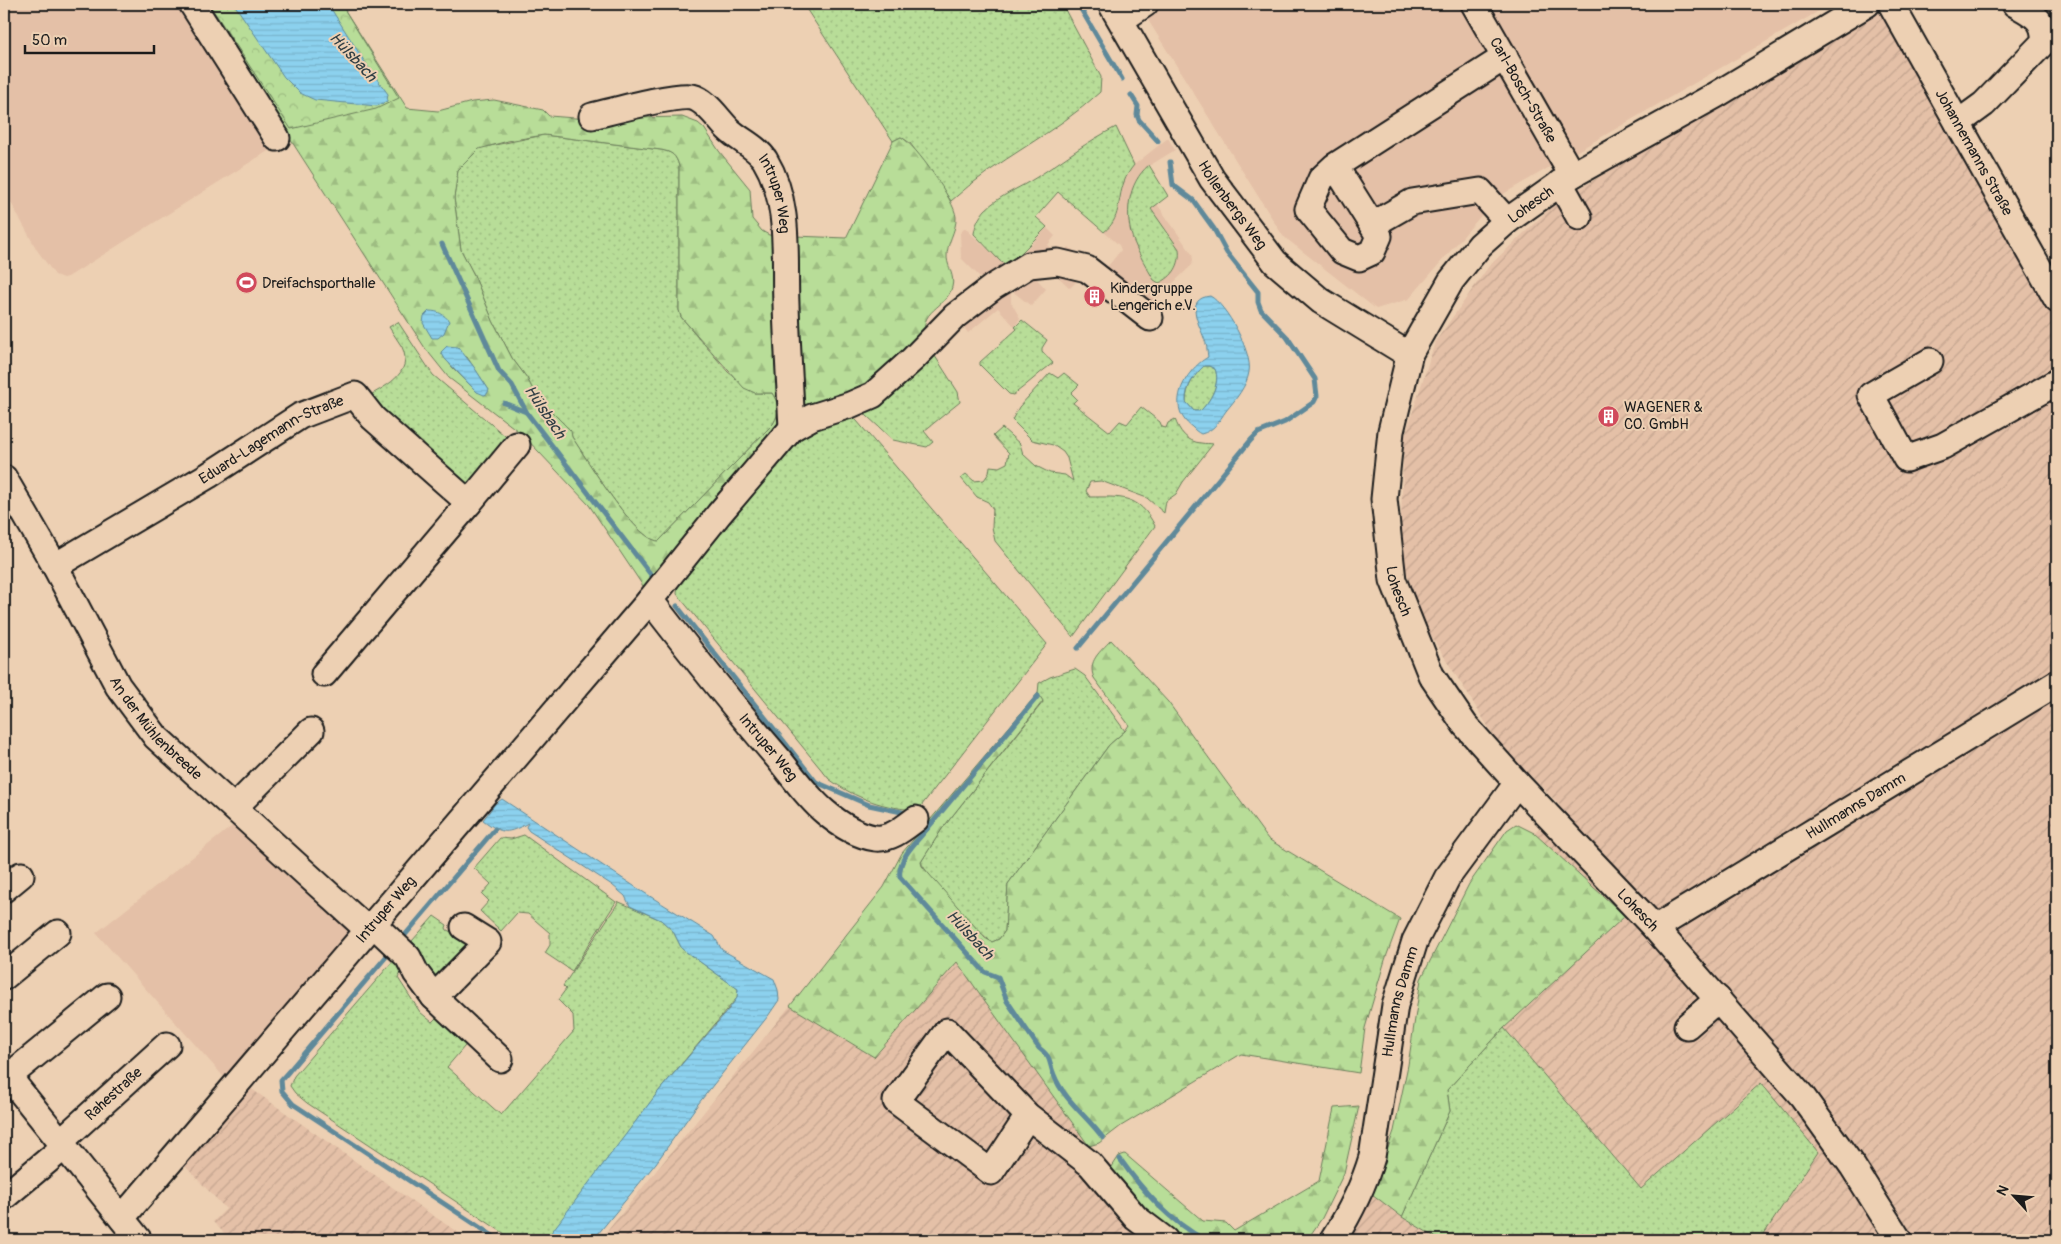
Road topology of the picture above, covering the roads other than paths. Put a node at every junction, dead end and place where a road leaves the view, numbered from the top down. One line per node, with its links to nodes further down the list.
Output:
1 (192, 4): 12 (street)
2 (1145, 4): 8 (street)
3 (1867, 4): 7 (street, Lohesch)
4 (1891, 4): 11 (street, Johannemanns Straße)
5 (2015, 4): 11 (street)
6 (1483, 7): 9 (street, Carl-Bosch-Straße)
7 (1841, 10): 14 (street, Lohesch)
8 (1116, 12): 20 (street, Hollenbergs Weg)
9 (1505, 57): 13 (street); 14 (street, Carl-Bosch-Straße)
10 (592, 116): 23 (street, Intruper Weg)
11 (1958, 123): 18 (street, Johannemanns Straße)
12 (277, 138)
13 (1335, 166): 17 (street); 17 (street)
14 (1566, 179): 15 (street, Carl-Bosch-Straße); 16 (street, Lohesch)
15 (1579, 216)
16 (1507, 221): 17 (street); 20 (street, Lohesch)
17 (1372, 225)
18 (2057, 300)
19 (1150, 318): 23 (street, Intruper Weg)
20 (1410, 353): 32 (street, Lohesch)
21 (1930, 361): 22 (street)
22 (2057, 382)
23 (792, 428): 28 (street, Intruper Weg)
24 (516, 445): 26 (street)
25 (4, 478): 27 (street, An der Mühlenbreede)
26 (468, 503): 27 (street, Eduard-Lagemann-Straße); 29 (street)
27 (55, 566): 33 (street, An der Mühlenbreede)
28 (650, 600): 34 (street, Intruper Weg); 38 (street, Intruper Weg)
29 (324, 674)
30 (2057, 684): 36 (street, Hullmanns Damm)
31 (310, 731): 33 (street)
32 (1516, 783): 36 (street, Lohesch); 53 (street, Hullmanns Damm)
33 (235, 807): 38 (street, An der Mühlenbreede)
34 (916, 820)
35 (464, 927): 41 (street)
36 (1655, 928): 42 (street, Lohesch)
37 (58, 933): 39 (street)
38 (383, 936): 41 (street, An der Mühlenbreede); 50 (street, Intruper Weg)
39 (4, 977)
40 (107, 996): 46 (street)
41 (434, 997): 45 (street, An der Mühlenbreede)
42 (1718, 999): 43 (street); 54 (street, Lohesch)
43 (1687, 1026)
44 (167, 1045): 48 (street, Rahestraße)
45 (500, 1059)
46 (6, 1074): 48 (street)
47 (1028, 1116): 47 (street); 52 (street)
48 (62, 1144): 49 (street, Rahestraße); 50 (street)
49 (4, 1196)
50 (122, 1218): 51 (street)
51 (139, 1240)
52 (1165, 1240)
53 (1333, 1240)
54 (1899, 1240)

